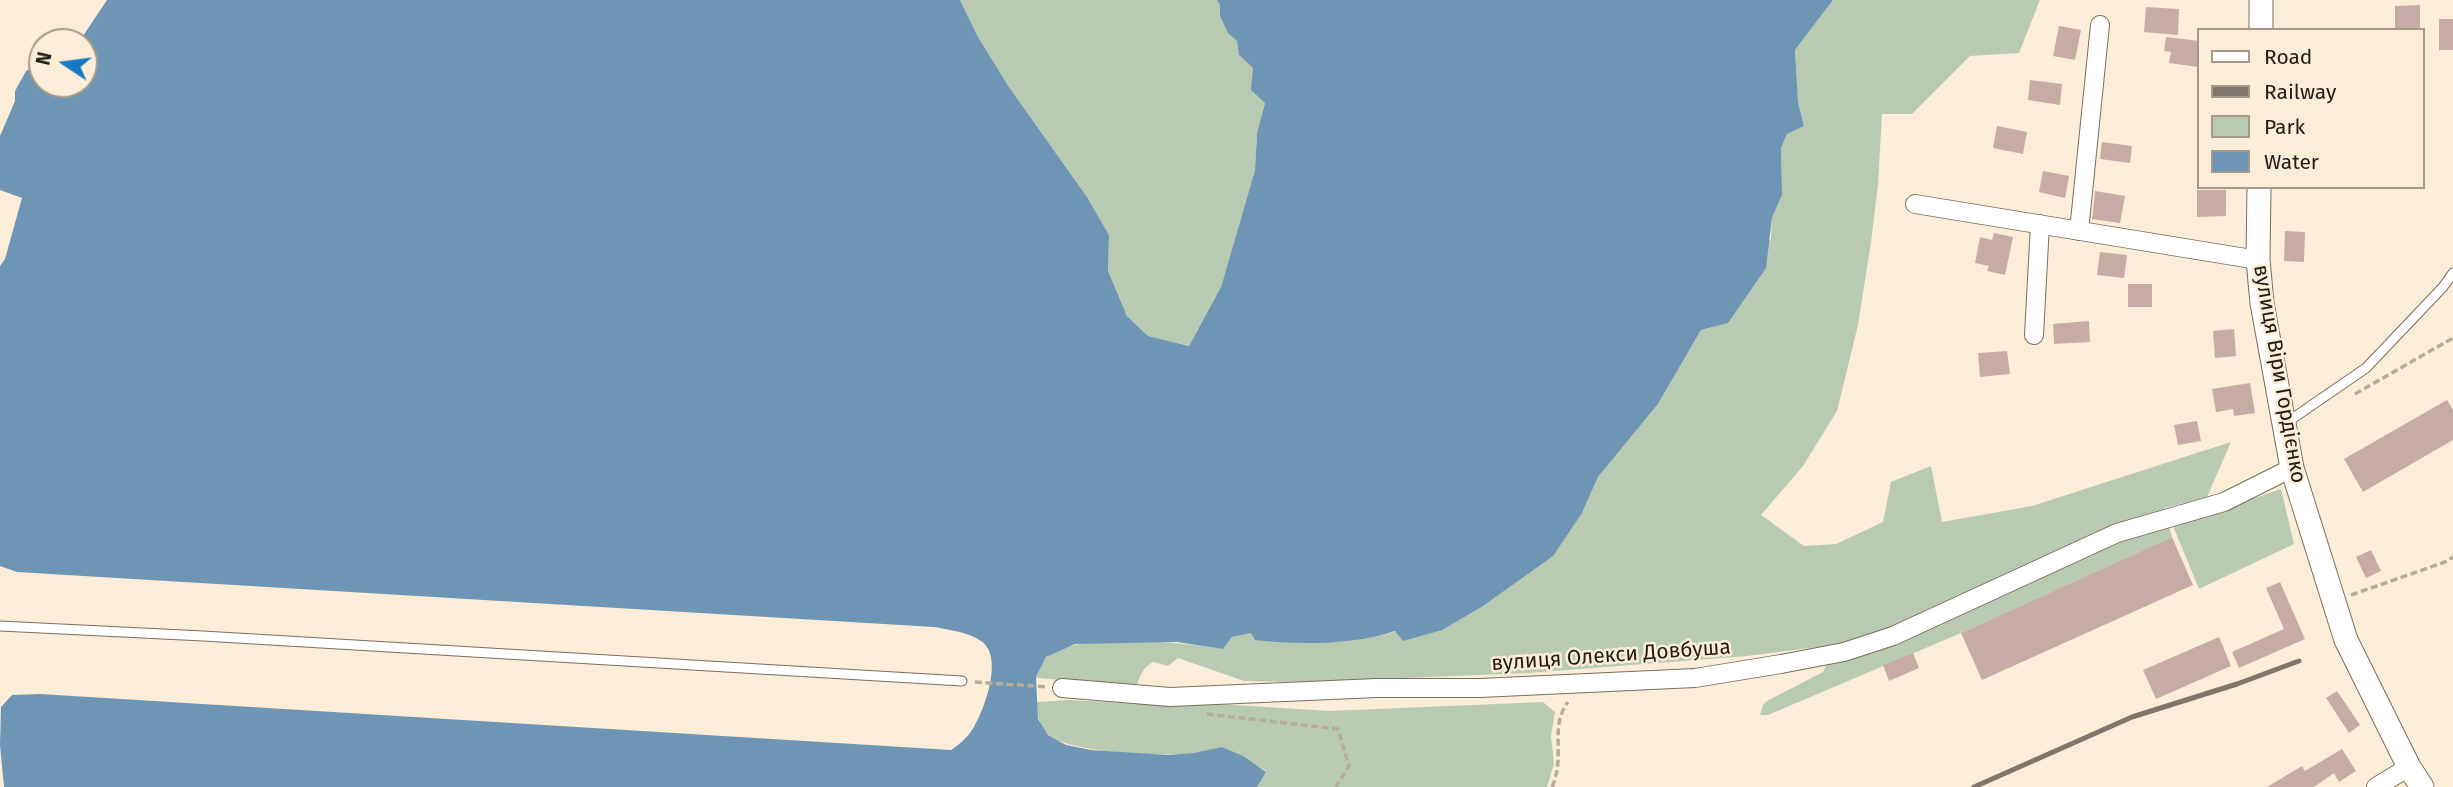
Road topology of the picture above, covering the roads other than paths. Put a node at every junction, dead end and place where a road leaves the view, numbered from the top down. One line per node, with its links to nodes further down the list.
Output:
1 (2261, 0): 3 (street)
2 (2099, 25): 7 (street)
3 (2261, 28)
4 (2259, 189): 8 (street, вулиця Віри Гордієнко)
5 (1915, 204): 6 (street)
6 (2040, 224): 7 (street); 10 (street)
7 (2080, 231): 8 (street)
8 (2258, 260): 11 (street, вулиця Віри Гордієнко)
9 (2453, 273): 11 (lane)
10 (2034, 335)
11 (2284, 424): 12 (street, вулиця Віри Гордієнко)
12 (2292, 468): 15 (street, вулиця Олекси Довбуша); 16 (street, вулиця Віри Гордієнко)
13 (0, 626): 14 (lane)
14 (962, 681)
15 (1062, 688)
16 (2409, 767): 17 (street); 18 (street, вулиця Віри Гордієнко)
17 (2376, 787)
18 (2422, 787)

